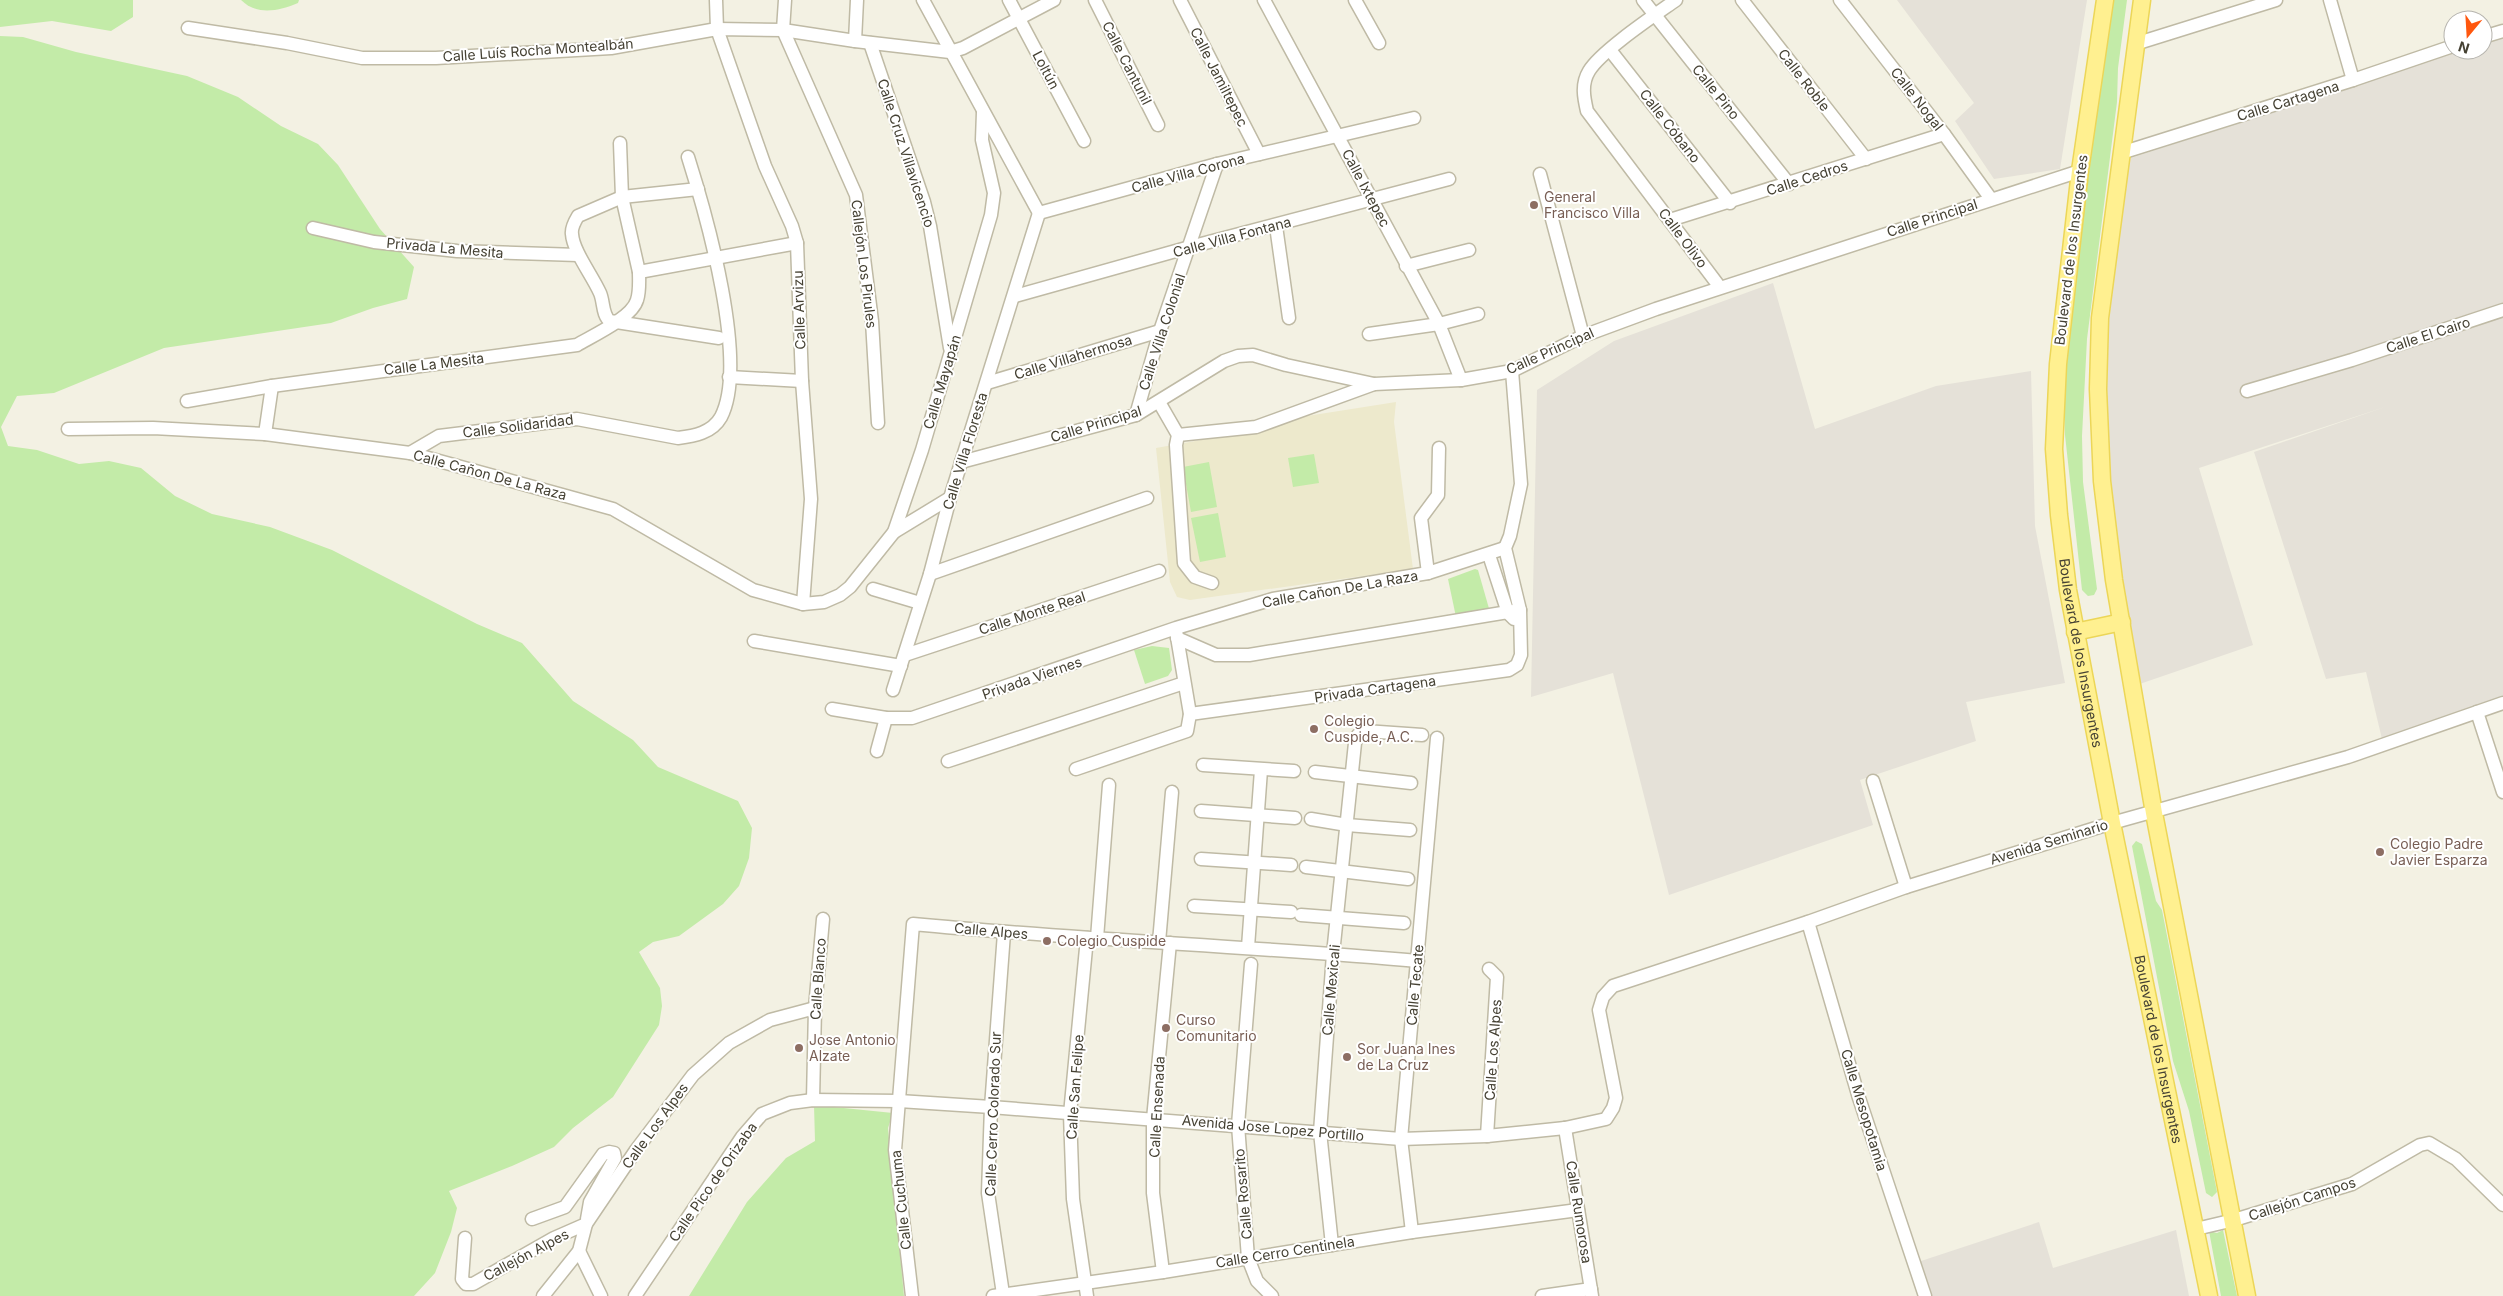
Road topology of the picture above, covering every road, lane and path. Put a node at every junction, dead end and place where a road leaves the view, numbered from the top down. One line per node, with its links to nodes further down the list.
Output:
1 (716, 0): 22 (street, Calle Arvizu)
2 (785, 0): 23 (street)
3 (857, 0): 24 (street)
4 (923, 0): 30 (street)
5 (1009, 0): 20 (street, Loltún)
6 (1054, 0): 20 (street, Calle Luís Rocha Montealbán)
7 (1095, 0): 34 (street, Calle Cantunil)
8 (1180, 0): 40 (street, Calle Jamiltepec)
9 (1264, 0): 36 (street, Calle Ixtepec)
10 (1355, 0): 26 (street)
11 (1643, 0): 19 (street, Calle Pino)
12 (1676, 0): 19 (street)
13 (1742, 0): 42 (street, Calle Roble)
14 (1840, 0): 35 (street, Calle Nogal)
15 (2105, 0): 44 (main road, Boulevard de los Insurgentes)
16 (2142, 0): 27 (main road)
17 (2276, 0): 27 (street)
18 (2330, 0): 31 (street)
19 (1654, 16): 29 (street); 47 (street, Calle Pino)
20 (1019, 19): 30 (street, Calle Luís Rocha Montealbán); 37 (street, Loltún)
21 (188, 28): 22 (street, Calle Luís Rocha Montealbán)
22 (717, 29): 23 (street, Calle Luís Rocha Montealbán); 57 (street, Calle Arvizu)
23 (783, 30): 24 (street, Calle Luís Rocha Montealbán); 87 (street, Callejón Los Pirules)
24 (855, 41): 25 (street, Calle Luís Rocha Montealbán)
25 (870, 43): 30 (street, Calle Luís Rocha Montealbán); 75 (street, Calle Cruz Villavicencio)
26 (1379, 43)
27 (2135, 44): 39 (main road)
28 (2443, 49): 31 (street, Calle Cartagena)
29 (1610, 50): 52 (street, Calle Cóbano); 54 (street, Calle Olivo)
30 (950, 52): 32 (street)
31 (2353, 80): 39 (street, Calle Cartagena)
32 (983, 112): 53 (street); 75 (street, Calle Mayapán)
33 (1414, 118): 36 (street, Calle Villa Corona)
34 (1158, 125)
35 (1944, 134): 42 (street, Calle Cedros); 50 (street, Calle Nogal)
36 (1338, 136): 40 (street, Calle Villa Corona); 51 (street, Calle Ixtepec)
37 (1084, 141)
38 (620, 143): 49 (street, Calle La Mesita)
39 (2121, 153): 107 (main road)
40 (1259, 154): 43 (street, Calle Villa Corona)
41 (688, 157): 48 (street, Calle Solidaridad)
42 (1866, 159): 47 (street, Calle Cedros)
43 (1217, 164): 53 (street, Calle Villa Corona); 58 (street, Calle Villa Colonial)
44 (2080, 171): 50 (street, Calle Principal); 108 (main road, Boulevard de los Insurgentes)
45 (1540, 174): 73 (street)
46 (1449, 179): 51 (street, Calle Villa Fontana)
47 (1789, 184): 52 (street, Calle Cedros)
48 (698, 189): 49 (street); 61 (street, Calle Solidaridad)
49 (622, 198): 60 (street); 63 (street, Calle La Mesita)
50 (1991, 199): 64 (street, Calle Principal)
51 (1374, 200): 55 (street, Calle Villa Fontana); 62 (street, Calle Ixtepec)
52 (1730, 203): 54 (street, Calle Cedros)
53 (1039, 213): 65 (street, Calle Villa Floresta)
54 (1670, 220): 64 (street, Calle Olivo)
55 (1276, 226): 58 (street, Calle Villa Fontana); 68 (street)
56 (313, 228): 60 (street, Privada La Mesita)
57 (796, 243): 61 (street); 79 (street, Calle Arvizu)
58 (1190, 247): 65 (street, Calle Villa Fontana); 71 (street, Calle Villa Colonial)
59 (1469, 250): 62 (street)
60 (578, 255): 69 (street)
61 (716, 257): 63 (street); 77 (street, Calle Solidaridad)
62 (1406, 266): 70 (street, Calle Ixtepec)
63 (639, 272): 69 (street, Calle La Mesita)
64 (1719, 286): 73 (street, Calle Principal)
65 (1015, 296): 80 (street, Calle Villa Floresta)
66 (2503, 310): 83 (street, Calle El Cairo)
67 (1478, 314): 70 (street)
68 (1289, 318)
69 (617, 323): 74 (street); 82 (street, Calle La Mesita)
70 (1439, 324): 72 (street); 78 (street, Calle Ixtepec)
71 (1160, 331): 80 (street, Calle Villahermosa); 86 (street, Calle Villa Colonial)
72 (1369, 334)
73 (1583, 336): 76 (street, Calle Principal)
74 (719, 338)
75 (951, 352): 96 (street, Calle Mayapán)
76 (1512, 371): 78 (street, Calle Principal); 97 (street)
77 (729, 377): 79 (street); 92 (street, Calle Solidaridad)
78 (1461, 380): 81 (street, Calle Principal)
79 (802, 381): 105 (street, Calle Arvizu)
80 (987, 383): 93 (street, Calle Villa Floresta)
81 (1374, 384): 85 (street, Calle Principal); 90 (street)
82 (272, 386): 84 (street, Calle La Mesita); 89 (street)
83 (2247, 391)
84 (188, 402)
85 (1159, 402): 86 (street, Calle Principal); 90 (street)
86 (1136, 415): 93 (street, Calle Principal)
87 (878, 423)
88 (68, 429): 89 (street, Calle Cañon De La Raza)
89 (265, 434): 92 (street, Calle Cañon De La Raza)
90 (1178, 435): 102 (street)
91 (1439, 448): 100 (street)
92 (410, 453): 105 (street, Calle Cañon De La Raza)
93 (961, 462): 94 (street, Calle Villa Floresta)
94 (950, 498): 96 (street); 101 (street, Calle Villa Floresta)
95 (1147, 498): 101 (street)
96 (894, 532): 105 (street, Calle Mayapán)
97 (1505, 548): 98 (street, Calle Cañon De La Raza); 106 (street)
98 (1489, 555): 100 (street, Calle Cañon De La Raza); 106 (street, Privada Cartagena)
99 (1159, 571): 111 (street, Calle Monte Real)
100 (1428, 573): 109 (street, Calle Cañon De La Raza)
101 (930, 574): 104 (street, Calle Villa Floresta)
102 (1212, 583)
103 (873, 589): 104 (street)
104 (920, 603): 111 (street, Calle Villa Floresta)
105 (803, 604)
106 (1514, 612): 109 (street); 117 (street, Privada Cartagena)
107 (2122, 622): 108 (main road); 135 (main road)
108 (2075, 632): 139 (main road, Boulevard de los Insurgentes)
109 (1176, 633): 112 (street); 118 (street, Privada Viernes)
110 (754, 641): 111 (street)
111 (903, 660): 113 (street, Calle Villa Floresta)
112 (1184, 683): 117 (street); 122 (street)
113 (893, 690)
114 (2503, 703): 116 (street, Avenida Seminario)
115 (832, 709): 118 (street, Privada Viernes)
116 (2477, 712): 133 (street); 135 (street, Avenida Seminario)
117 (1190, 714): 124 (street)
118 (886, 718): 121 (street)
119 (1422, 735): 128 (street, Calle Mexicali)
120 (1437, 738): 161 (street, Calle Tecate)
121 (877, 751)
122 (948, 761)
123 (1203, 765): 125 (street)
124 (1076, 770)
125 (1261, 770): 126 (street); 136 (street)
126 (1294, 771)
127 (1315, 772): 128 (street)
128 (1351, 777): 130 (street); 140 (street, Calle Mexicali)
129 (1873, 781): 148 (street)
130 (1411, 784)
131 (1109, 785): 157 (street, Calle San Felipe)
132 (1172, 792): 158 (street, Calle Ensenada)
133 (2503, 792)
134 (1201, 811): 136 (street)
135 (2154, 813): 139 (street, Avenida Seminario); 179 (main road)
136 (1258, 817): 137 (street); 143 (street)
137 (1295, 818)
138 (1311, 819): 140 (street)
139 (2112, 823): 148 (street, Avenida Seminario); 181 (main road, Boulevard de los Insurgentes)
140 (1347, 825): 141 (street); 146 (street, Calle Mexicali)
141 (1410, 830)
142 (1201, 859): 143 (street)
143 (1254, 864): 144 (street); 150 (street)
144 (1291, 865)
145 (1306, 867): 146 (street)
146 (1342, 873): 147 (street); 152 (street, Calle Mexicali)
147 (1408, 879)
148 (1906, 887): 153 (street, Avenida Seminario)
149 (1194, 906): 150 (street)
150 (1252, 911): 152 (street); 159 (street)
151 (823, 918): 165 (street, Calle Blanco)
152 (1337, 919): 154 (street); 160 (street, Calle Mexicali)
153 (1808, 922): 164 (street, Avenida Seminario); 198 (street, Calle Mesopotamia)
154 (1404, 923)
155 (913, 924): 156 (street, Calle Alpes); 167 (street, Calle Cuchuma)
156 (1004, 933): 157 (street, Calle Alpes); 168 (street, Calle Cerro Colorado Sur)
157 (1092, 938): 158 (street, Calle Alpes); 169 (street, Calle San Felipe)
158 (1164, 942): 159 (street, Calle Alpes); 170 (street, Calle Ensenada)
159 (1248, 947): 160 (street, Calle Alpes)
160 (1334, 954): 161 (street, Calle Alpes); 173 (street, Calle Mexicali)
161 (1418, 962): 175 (street, Calle Tecate)
162 (1251, 964): 171 (street, Calle Rosarito)
163 (1489, 968): 174 (street, Calle Los Alpes)
164 (1603, 997): 172 (street, Avenida Jose Lopez Portillo)
165 (815, 1008): 166 (street, Calle Blanco); 180 (street, Calle Los Alpes)
166 (813, 1100): 167 (street, Avenida Jose Lopez Portillo); 193 (street, Calle Pico de Orizaba)
167 (899, 1101): 168 (street, Avenida Jose Lopez Portillo); 194 (street, Calle Cuchuma)
168 (991, 1107): 169 (street, Avenida Jose Lopez Portillo); 190 (street, Calle Cerro Colorado Sur)
169 (1070, 1114): 170 (street, Avenida Jose Lopez Portillo); 188 (street, Calle San Felipe)
170 (1154, 1119): 171 (street, Avenida Jose Lopez Portillo); 187 (street, Calle Ensenada)
171 (1238, 1125): 173 (street, Avenida Jose Lopez Portillo); 186 (street, Calle Rosarito)
172 (1565, 1128): 174 (street, Avenida Jose Lopez Portillo); 177 (street, Calle Rumorosa)
173 (1320, 1132): 175 (street, Avenida Jose Lopez Portillo); 184 (street, Calle Mexicali)
174 (1487, 1136): 175 (street, Avenida Jose Lopez Portillo)
175 (1401, 1139): 182 (street, Calle Tecate)
176 (2503, 1206): 179 (street, Callejón Campos)
177 (1578, 1210): 182 (street, Calle Cerro Centinela); 189 (street, Calle Rumorosa)
178 (532, 1219): 180 (street)
179 (2234, 1220): 181 (street, Callejón Campos); 200 (main road)
180 (586, 1224): 183 (street, Callejón Alpes); 185 (street, Calle Los Alpes)
181 (2196, 1229): 199 (main road, Boulevard de los Insurgentes)
182 (1412, 1232): 184 (street, Calle Cerro Centinela)
183 (465, 1238)
184 (1332, 1245): 186 (street, Calle Cerro Centinela)
185 (579, 1251): 191 (street, Calle Los Alpes); 192 (street)
186 (1248, 1258): 187 (street, Calle Cerro Centinela); 196 (street, Calle Rosarito)
187 (1163, 1272): 188 (street, Calle Cerro Centinela)
188 (1085, 1283): 190 (street, Calle Cerro Centinela); 195 (street, Calle San Felipe)
189 (1591, 1292): 197 (street)
190 (998, 1295)
191 (543, 1296)
192 (602, 1296)
193 (635, 1296)
194 (912, 1296)
195 (1087, 1296)
196 (1272, 1296)
197 (1542, 1296)
198 (1925, 1296)
199 (2209, 1296)
200 (2246, 1296)

